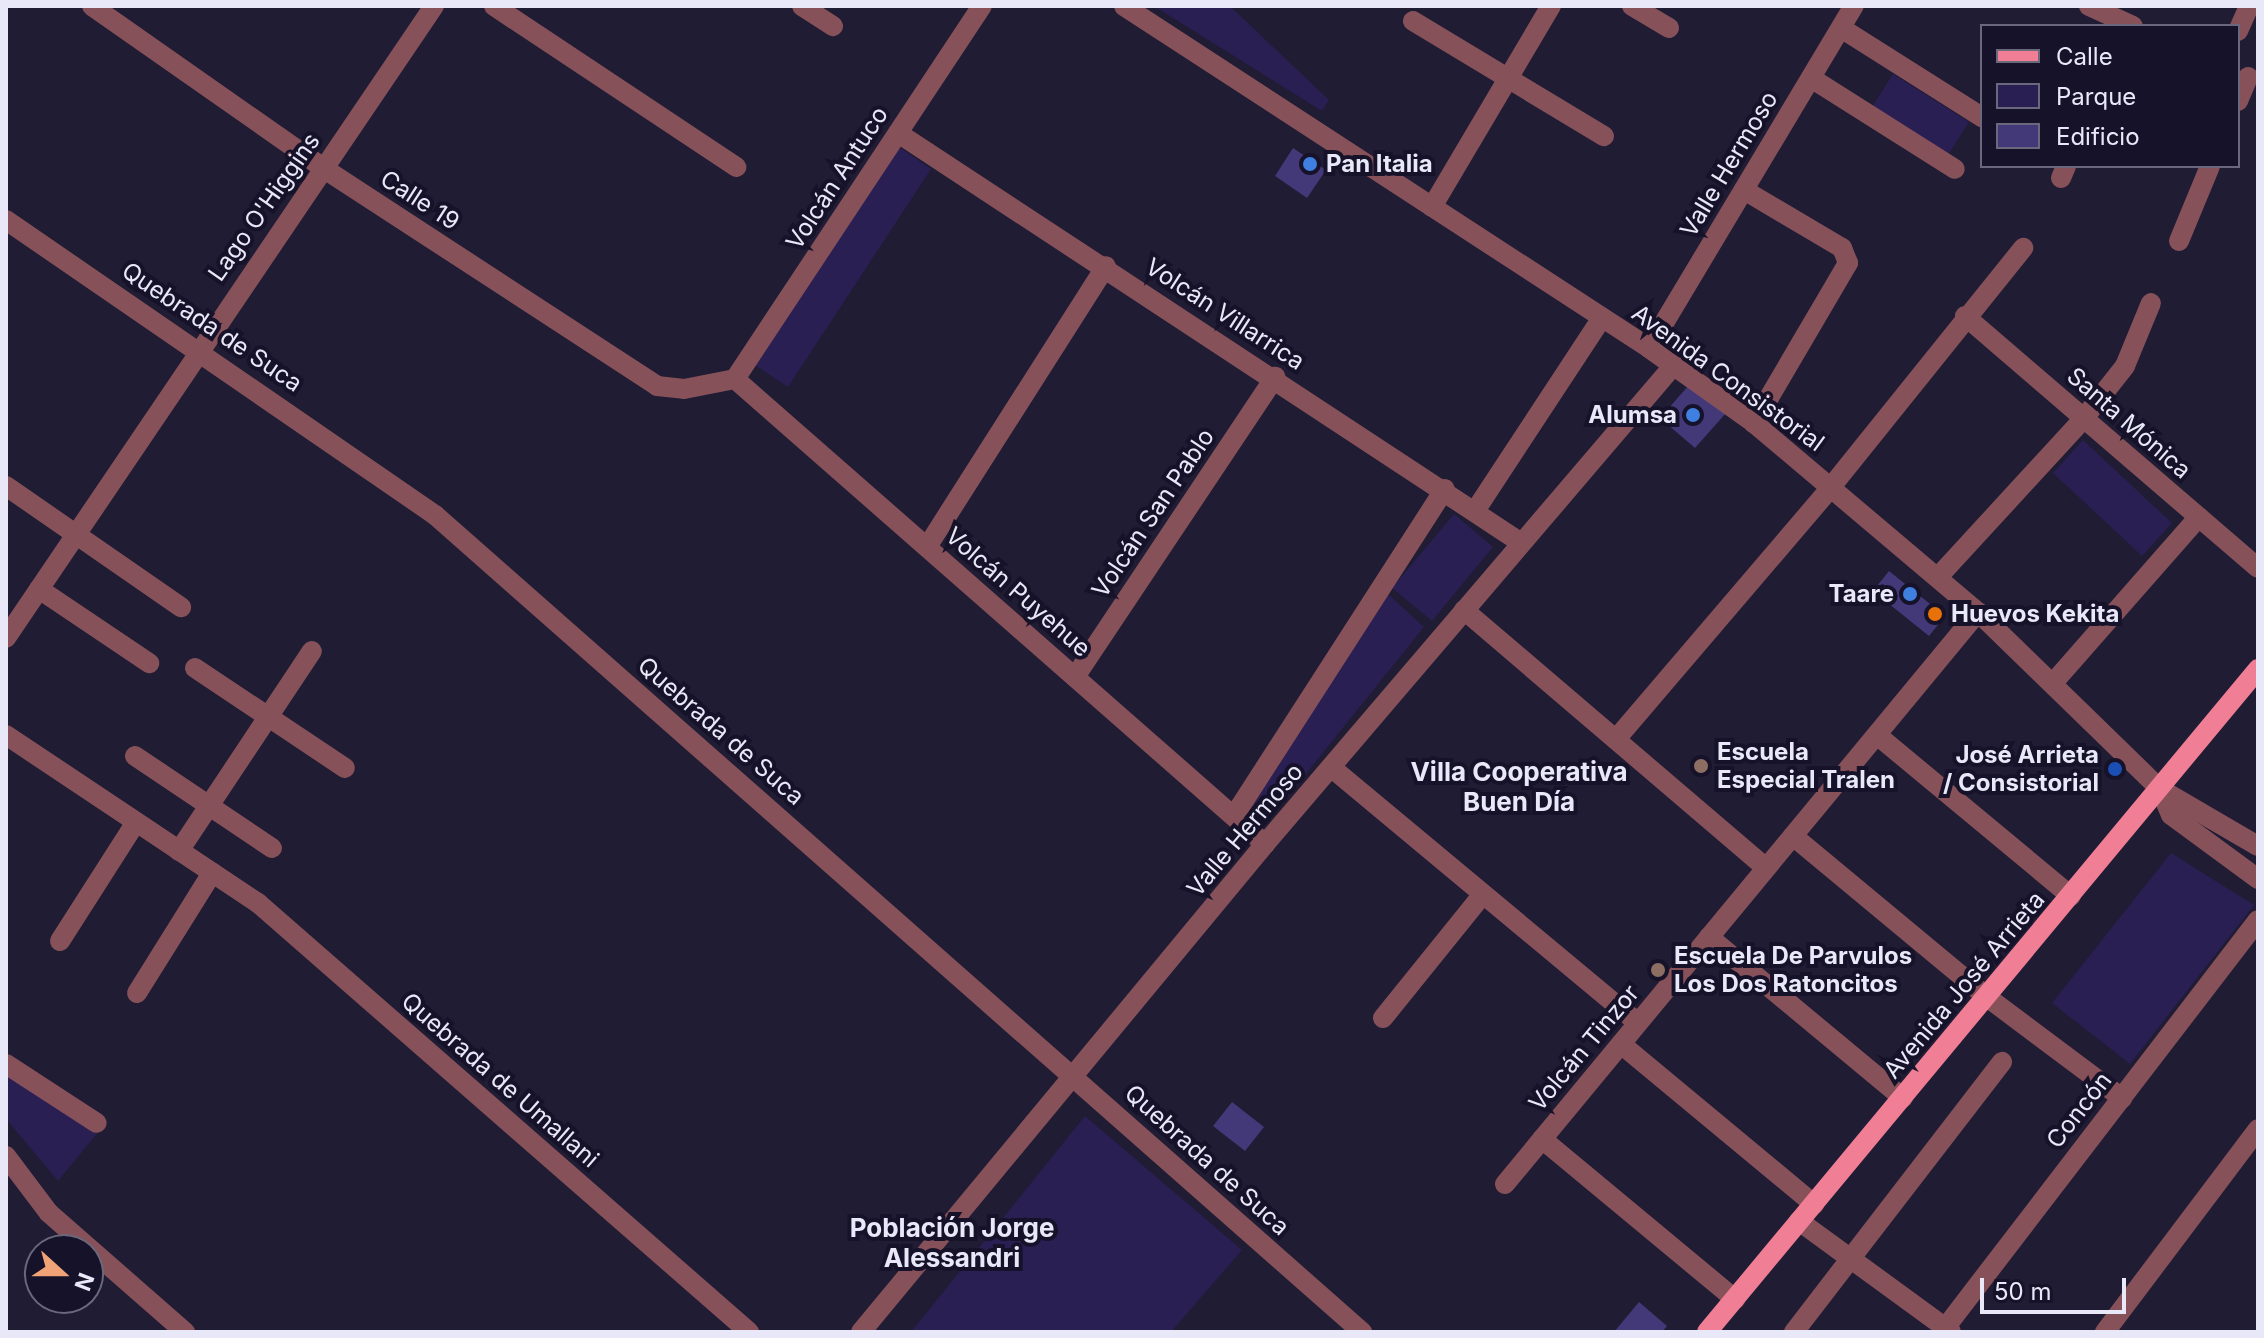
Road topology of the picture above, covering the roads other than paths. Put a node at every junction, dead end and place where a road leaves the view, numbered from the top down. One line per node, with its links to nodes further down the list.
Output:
1 (92, 6): 26 (street, Calle 19)
2 (434, 6): 26 (street, Lago O'Higgins)
3 (494, 6): 25 (street)
4 (802, 6): 14 (street)
5 (982, 6): 23 (street, Volcán Antuco)
6 (1124, 6): 30 (street, Avenida Consistorial)
7 (1551, 6): 19 (street)
8 (1632, 6): 16 (street)
9 (1854, 6): 17 (street, Valle Hermoso)
10 (2089, 6): 12 (street)
11 (2249, 6): 15 (street)
12 (2128, 20)
13 (1413, 21): 19 (street)
14 (833, 26)
15 (2240, 26)
16 (1669, 28)
17 (1841, 28): 20 (street, Valle Hermoso); 22 (street)
18 (2248, 77): 21 (street)
19 (1508, 78): 24 (street); 30 (street)
20 (1811, 78): 28 (street); 29 (street, Valle Hermoso)
21 (2240, 96)
22 (1980, 116)
23 (898, 133): 34 (street, Volcán Villarrica); 42 (street, Volcán Antuco)
24 (1604, 136)
25 (736, 167)
26 (323, 168): 39 (street, Lago O'Higgins); 42 (street, Calle 19)
27 (2209, 168): 32 (street)
28 (1955, 169)
29 (1744, 190): 38 (street, Valle Hermoso); 44 (street)
30 (1432, 207): 37 (street, Avenida Consistorial)
31 (6, 220): 39 (street, Quebrada de Suca)
32 (2179, 241)
33 (2023, 248): 36 (street)
34 (1106, 266): 41 (street, Volcán Villarrica); 52 (street)
35 (2151, 303): 43 (street)
36 (1965, 316): 43 (street, Santa Mónica); 46 (street)
37 (1602, 318): 38 (street, Avenida Consistorial); 48 (street)
38 (1649, 348): 40 (street, Avenida Consistorial)
39 (198, 349): 50 (street, Lago O'Higgins); 97 (street, Quebrada de Suca)
40 (1674, 365): 44 (street, Avenida Consistorial); 51 (street, Valle Hermoso)
41 (1275, 377): 47 (street, Volcán Villarrica); 64 (street, Volcán San Pablo)
42 (735, 379): 52 (street, Volcán Puyehue)
43 (2084, 418): 49 (street, Santa Mónica); 54 (street)
44 (1754, 423): 46 (street, Avenida Consistorial)
45 (6, 486): 50 (street)
46 (1831, 487): 54 (street, Avenida Consistorial); 69 (street)
47 (1445, 489): 48 (street, Volcán Villarrica); 75 (street, Valle Hermoso)
48 (1475, 511): 51 (street, Volcán Villarrica)
49 (2199, 517): 53 (street, Santa Mónica); 65 (street)
50 (76, 534): 55 (street, Lago O'Higgins); 56 (street)
51 (1520, 542): 57 (street, Valle Hermoso)
52 (927, 547): 64 (street, Volcán Puyehue)
53 (2258, 568)
54 (1938, 577): 58 (street, Avenida Consistorial)
55 (39, 589): 59 (street, Lago O'Higgins); 61 (street)
56 (181, 607)
57 (1464, 610): 69 (street); 72 (street, Valle Hermoso)
58 (1978, 612): 65 (street, Avenida Consistorial); 68 (street, Volcán Tinzor)
59 (6, 638)
60 (312, 651): 66 (street)
61 (149, 663)
62 (195, 668): 66 (street)
63 (2258, 669): 73 (main road, Avenida José Arrieta)
64 (1075, 677): 75 (street, Volcán Puyehue)
65 (2053, 683): 73 (street, Avenida Consistorial)
66 (268, 717): 71 (street); 74 (street)
67 (6, 735): 76 (street, Quebrada de Umallani)
68 (1877, 735): 77 (street, Volcán Tinzor); 86 (street)
69 (1617, 738): 82 (street)
70 (135, 756): 74 (street)
71 (345, 768)
72 (1332, 768): 78 (street, Valle Hermoso); 85 (street)
73 (2160, 789): 79 (street, Avenida Consistorial); 84 (street); 86 (main road, Avenida José Arrieta)
74 (209, 806): 80 (street); 81 (street)
75 (1234, 816): 78 (street, Volcán Puyehue)
76 (136, 822): 81 (street, Quebrada de Umallani); 89 (street)
77 (1793, 836): 82 (street, Volcán Tinzor); 91 (street)
78 (1265, 844): 97 (street, Valle Hermoso)
79 (2258, 846)
80 (272, 848)
81 (179, 851): 83 (street, Quebrada de Umallani)
82 (1766, 868): 88 (street, Volcán Tinzor)
83 (212, 873): 90 (street); 111 (street, Quebrada de Umallani)
84 (2258, 879)
85 (1483, 894): 92 (street); 93 (street)
86 (2071, 896): 91 (main road, Avenida José Arrieta)
87 (2258, 920): 99 (street, Concón)
88 (1709, 937): 93 (street, Volcán Tinzor); 98 (street)
89 (60, 941)
90 (137, 993)
91 (1987, 997): 98 (main road, Avenida José Arrieta); 99 (street)
92 (1383, 1018)
93 (1638, 1023): 94 (street, Volcán Tinzor)
94 (1621, 1044): 102 (street, Volcán Tinzor); 105 (street)
95 (2002, 1062): 107 (street)
96 (6, 1064): 100 (street)
97 (1074, 1077): 112 (street, Valle Hermoso); 113 (street, Quebrada de Suca)
98 (1903, 1098): 105 (main road, Avenida José Arrieta)
99 (2122, 1098): 109 (street, Concón)
100 (97, 1123)
101 (2258, 1129): 116 (street)
102 (1542, 1139): 104 (street, Volcán Tinzor); 108 (street)
103 (6, 1156): 110 (street)
104 (1505, 1184)
105 (1814, 1204): 106 (main road, Avenida José Arrieta)
106 (1799, 1221): 107 (street); 108 (main road, Avenida José Arrieta)
107 (1849, 1257): 109 (street); 115 (street)
108 (1735, 1299): 114 (main road, Avenida José Arrieta)
109 (1946, 1331)
110 (185, 1332)
111 (749, 1332)
112 (861, 1332)
113 (1362, 1332)
114 (1707, 1332)
115 (1794, 1332)
116 (2105, 1332)

